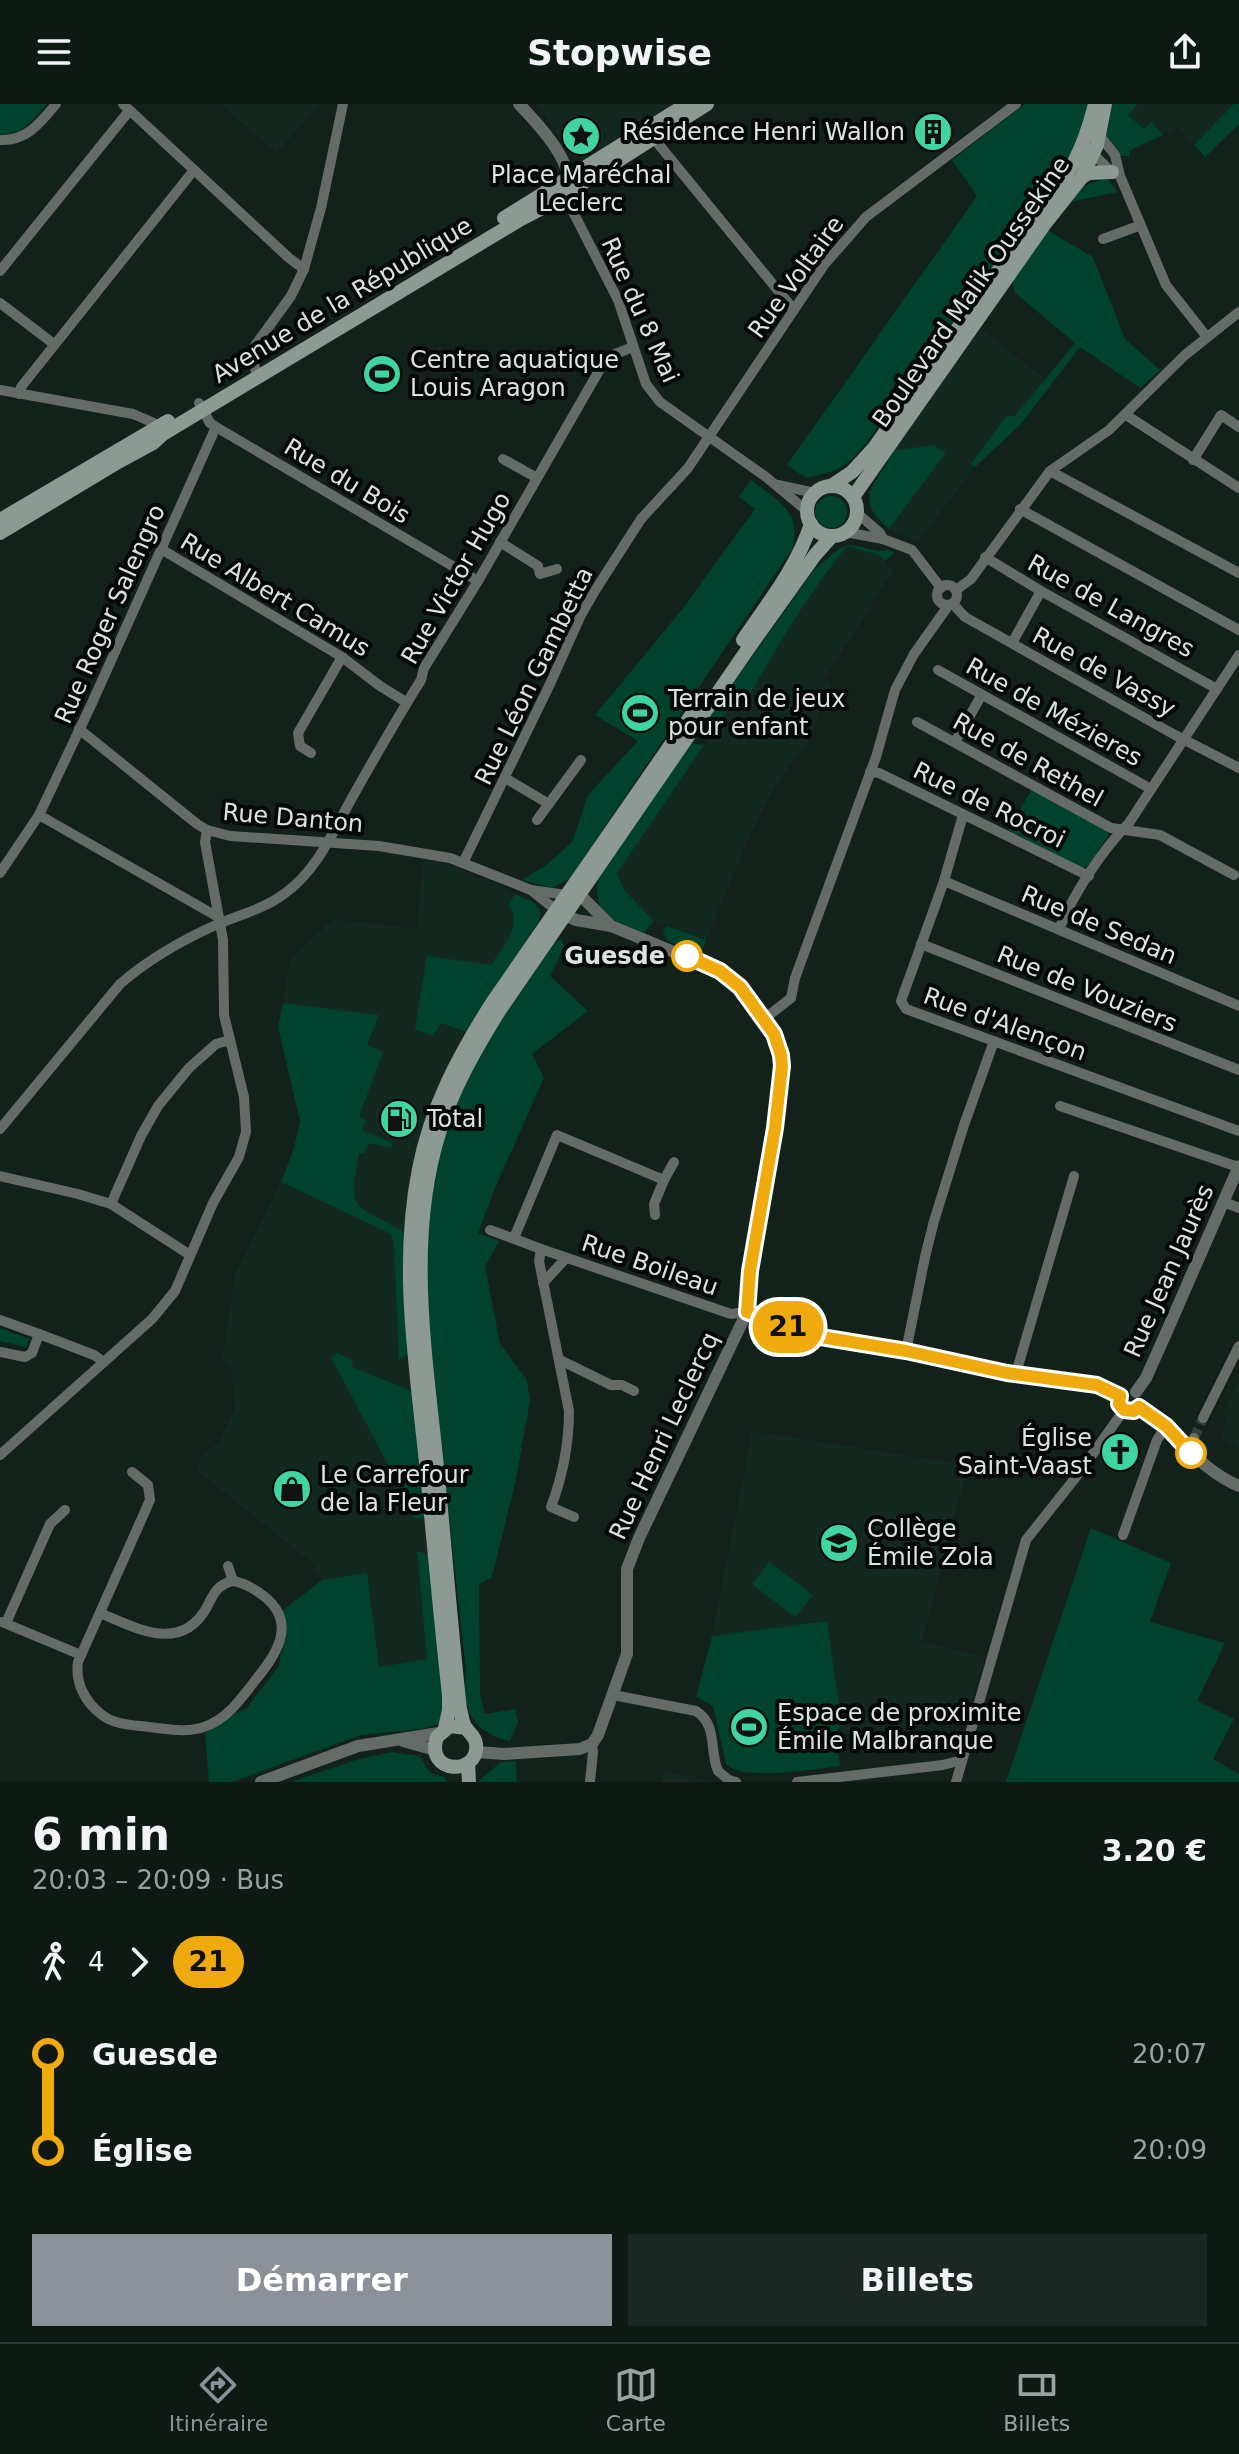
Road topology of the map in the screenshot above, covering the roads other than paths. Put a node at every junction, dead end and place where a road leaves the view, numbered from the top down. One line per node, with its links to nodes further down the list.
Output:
1 (56, 104): 12 (street)
2 (343, 104): 20 (street)
3 (519, 104): 17 (street)
4 (687, 104): 10 (main road, Avenue de la République)
5 (707, 104): 10 (main road, Avenue de la République)
6 (1016, 104): 23 (street, Rue Voltaire)
7 (1095, 104): 13 (main road, Boulevard Malik Oussekine)
8 (1105, 104): 11 (main road, Boulevard Malik Oussekine)
9 (126, 107): 14 (street); 21 (street)
10 (650, 134): 17 (main road, Avenue de la République); 23 (street)
11 (1100, 136): 13 (main road, Boulevard Malik Oussekine); 15 (street)
12 (0, 140)
13 (1088, 150): 15 (street); 16 (main road, Boulevard Malik Oussekine); 42 (main road, Boulevard Malik Oussekine)
14 (194, 170): 20 (street); 26 (street)
15 (1116, 174): 16 (main road); 18 (street)
16 (1082, 177): 45 (main road, Boulevard Malik Oussekine)
17 (568, 185): 27 (street, Rue du 8 Mai); 28 (main road, Avenue de la République)
18 (1141, 225): 19 (street); 25 (street)
19 (1103, 239)
20 (304, 269): 28 (street)
21 (0, 271)
22 (0, 303): 26 (street)
23 (794, 310): 36 (street, Rue Voltaire)
24 (1239, 312): 25 (street)
25 (1207, 337): 32 (street)
26 (54, 344): 30 (street)
27 (633, 347): 36 (street, Rue du 8 Mai); 40 (street, Rue Victor Hugo)
28 (256, 373): 31 (main road, Avenue de la République)
29 (0, 390): 30 (street)
30 (19, 394): 35 (street)
31 (200, 407): 33 (street, Rue du Bois); 35 (main road, Avenue de la République)
32 (1126, 415): 38 (street); 39 (street)
33 (216, 427): 54 (street, Rue Roger Salengro); 58 (street, Rue du Bois)
34 (1239, 427): 38 (street)
35 (160, 431): 49 (main road, Avenue de la République); 50 (main road, Avenue de la République)
36 (709, 437): 41 (street, Rue du 8 Mai); 79 (street, Rue Léon Gambetta)
37 (503, 459): 40 (street)
38 (1193, 460): 43 (street)
39 (1050, 471): 46 (street); 57 (street)
40 (537, 478): 53 (street, Rue Victor Hugo)
41 (776, 484): 44 (street, Rue du 8 Mai); 48 (street, Rue du 8 Mai)
42 (831, 486): 44 (main road); 45 (main road)
43 (1239, 488)
44 (815, 493): 48 (main road)
45 (853, 497): 47 (main road)
46 (1020, 509): 55 (street); 63 (street)
47 (857, 513): 51 (main road); 52 (street)
48 (809, 518): 51 (main road); 94 (main road)
49 (0, 520)
50 (0, 533)
51 (839, 534): 52 (street); 94 (main road)
52 (883, 539): 59 (street)
53 (500, 542): 56 (street); 58 (street, Rue Victor Hugo)
54 (161, 549): 66 (street, Rue Albert Camus); 72 (street, Rue Roger Salengro)
55 (985, 557): 60 (street); 61 (street, Rue de Langres)
56 (557, 569)
57 (1239, 573)
58 (478, 581): 70 (street, Rue Victor Hugo)
59 (941, 588): 60 (street); 62 (street)
60 (956, 590): 62 (street)
61 (1041, 591): 64 (street); 68 (street, Rue de Langres)
62 (947, 603): 64 (street, Rue de Vassy); 78 (street)
63 (1239, 630)
64 (1012, 643): 73 (street, Rue de Vassy)
65 (1239, 655): 68 (street)
66 (342, 657): 70 (street, Rue Albert Camus); 75 (street)
67 (938, 670): 69 (street, Rue de Mézieres)
68 (1217, 689): 73 (street)
69 (981, 696): 74 (street); 80 (street, Rue de Mézieres)
70 (406, 702): 87 (street, Rue Victor Hugo)
71 (917, 722): 74 (street, Rue de Rethel)
72 (79, 729): 83 (street, Rue Roger Salengro); 85 (street, Rue Danton)
73 (1184, 739): 77 (street, Rue de Vassy); 80 (street)
74 (955, 742): 86 (street, Rue de Rethel)
75 (311, 753)
76 (581, 760): 81 (street)
77 (1239, 768)
78 (870, 772): 82 (street, Rue de Rocroi); 101 (street)
79 (505, 778): 81 (street); 88 (street, Rue Léon Gambetta)
80 (1151, 789): 86 (street)
81 (549, 804): 84 (street)
82 (963, 815): 91 (street, Rue de Rocroi); 92 (street, Rue d'Alençon)
83 (39, 816): 89 (street, Rue Roger Salengro); 96 (street)
84 (537, 820)
85 (207, 830): 87 (street, Rue Danton); 96 (street)
86 (1121, 831): 90 (street, Rue de Rethel); 91 (street)
87 (327, 844): 88 (street, Rue Danton); 96 (street, Rue Victor Hugo)
88 (463, 863): 93 (street, Rue Danton)
89 (0, 873)
90 (1234, 875)
91 (1089, 876): 98 (street)
92 (944, 881): 98 (street, Rue de Sedan); 99 (street, Rue d'Alençon)
93 (531, 890): 94 (street, Rue Danton); 95 (street, Rue Danton)
94 (572, 894): 95 (main road); 97 (street)
95 (560, 913): 97 (street); 151 (main road); 152 (main road)
96 (219, 920): 102 (street); 106 (street, Rue Victor Hugo)
97 (611, 926): 101 (street)
98 (1059, 929): 100 (street, Rue de Sedan)
99 (921, 944): 103 (street, Rue d'Alençon); 104 (street, Rue de Vouziers)
100 (1239, 1006)
101 (764, 1019): 123 (street)
102 (230, 1040): 114 (street); 120 (street)
103 (994, 1041): 107 (street, Rue d'Alençon); 127 (street)
104 (1239, 1070)
105 (1060, 1106): 109 (street)
106 (0, 1129)
107 (1239, 1131)
108 (674, 1162): 112 (street)
109 (1239, 1166): 113 (street, Rue Jean Jaurès)
110 (0, 1176): 114 (street)
111 (1074, 1176): 131 (street)
112 (664, 1180): 116 (street); 118 (street)
113 (1224, 1202): 115 (street); 133 (street, Rue Jean Jaurès)
114 (111, 1204): 120 (street)
115 (1239, 1208)
116 (655, 1215)
117 (490, 1230): 118 (street, Rue Boileau)
118 (514, 1238): 119 (street, Rue Boileau)
119 (541, 1249): 121 (street, Rue Boileau); 122 (street)
120 (190, 1255): 130 (street)
121 (566, 1258): 122 (street); 123 (street, Rue Boileau)
122 (543, 1283): 129 (street)
123 (747, 1312): 127 (street); 150 (street, Rue Henri Leclercq)
124 (0, 1320): 125 (street)
125 (39, 1334): 128 (street); 130 (street)
126 (1239, 1346): 137 (street)
127 (906, 1351): 131 (street)
128 (0, 1352)
129 (560, 1360): 132 (street); 143 (street)
130 (104, 1362): 139 (street)
131 (1016, 1373): 134 (street)
132 (634, 1391)
133 (1136, 1392): 134 (street); 135 (street)
134 (1120, 1396): 136 (street)
135 (1139, 1407): 136 (street); 138 (street)
136 (1124, 1410): 157 (street)
137 (1203, 1418)
138 (1166, 1426): 141 (street); 144 (street)
139 (0, 1455)
140 (132, 1472): 147 (street)
141 (1239, 1486)
142 (65, 1510): 148 (street)
143 (574, 1517)
144 (1123, 1535)
145 (228, 1566): 146 (street)
146 (233, 1581): 147 (street); 149 (street)
147 (100, 1613): 149 (street)
148 (3, 1622): 149 (street)
149 (81, 1655)
150 (613, 1695): 154 (street, Rue Henri Leclercq); 163 (street)
151 (466, 1728): 152 (main road); 156 (main road)
152 (442, 1731): 153 (street); 155 (main road)
153 (400, 1740): 155 (street); 159 (street)
154 (592, 1744): 156 (street); 162 (street)
155 (435, 1750): 158 (main road)
156 (472, 1758): 158 (main road); 161 (main road)
157 (962, 1760): 164 (street); 165 (street)
158 (450, 1767): 160 (main road)
159 (261, 1782)
160 (456, 1782)
161 (469, 1782)
162 (590, 1782)
163 (736, 1782)
164 (797, 1782)
165 (956, 1782)

